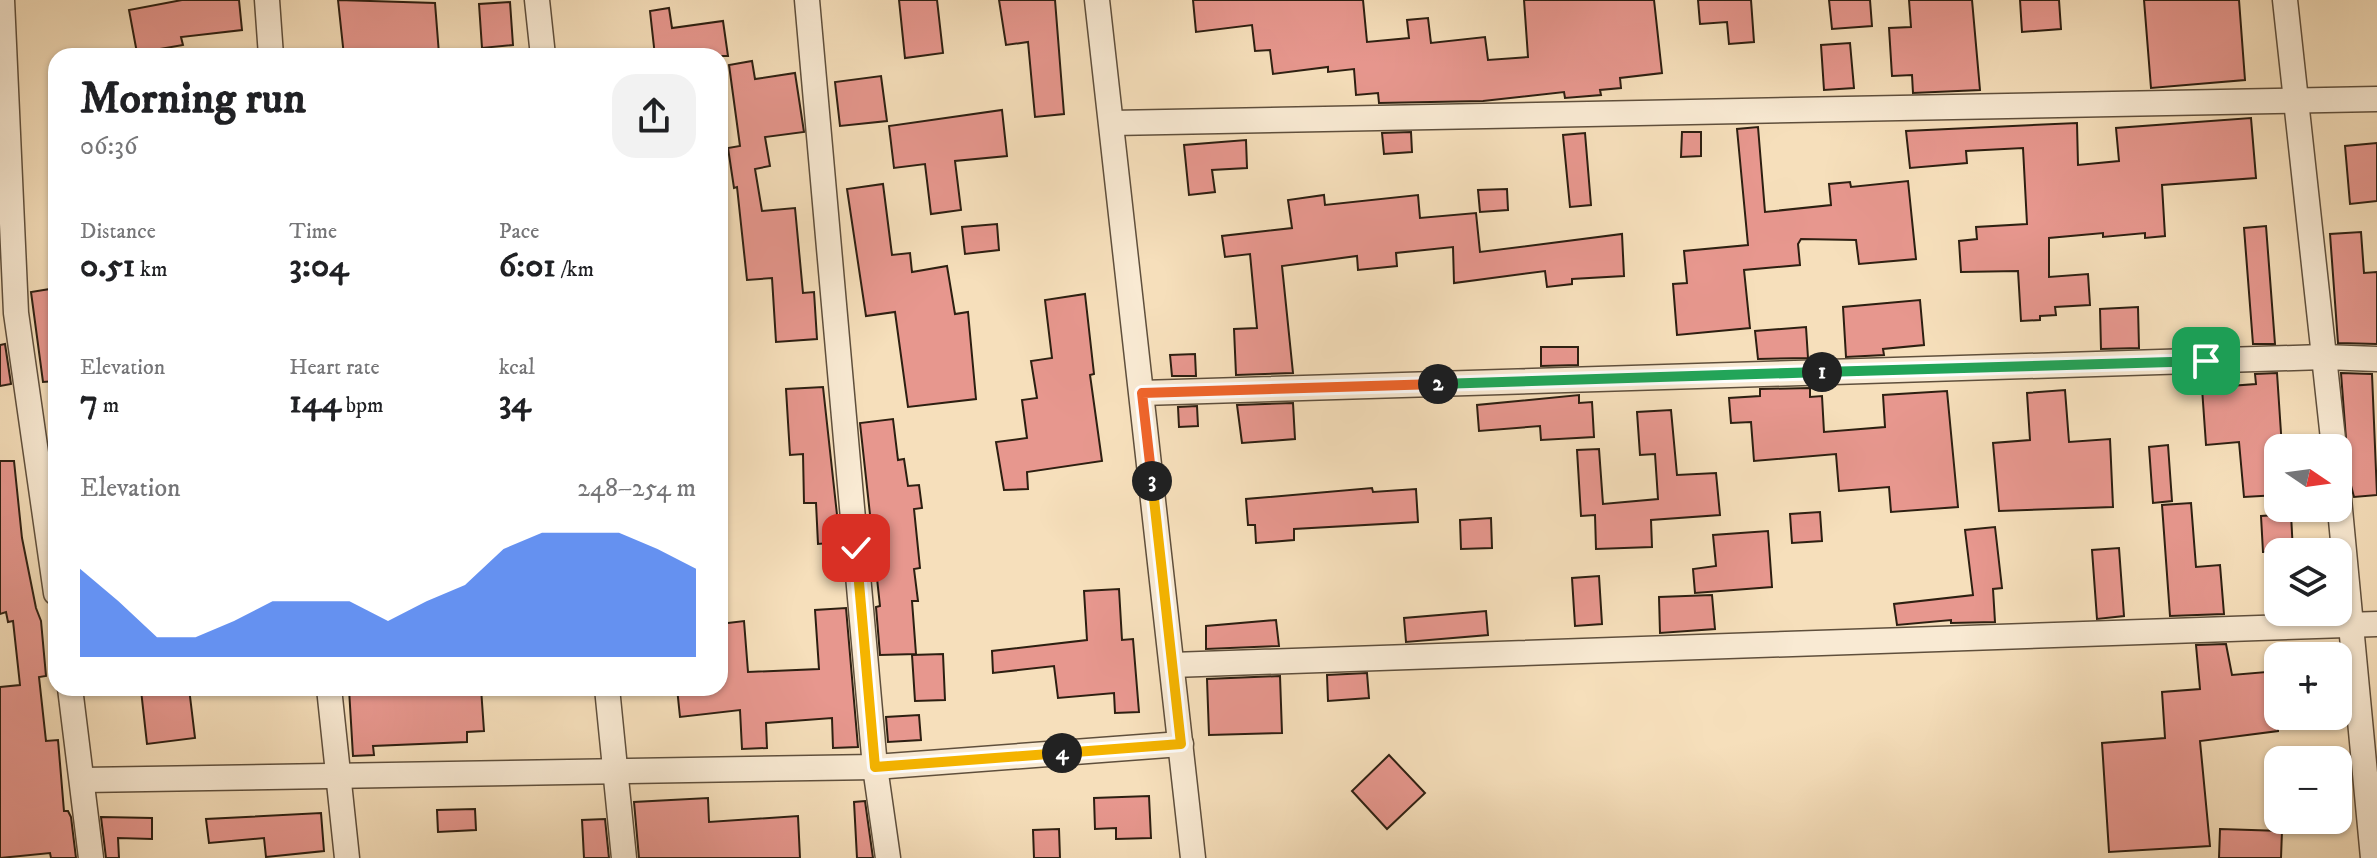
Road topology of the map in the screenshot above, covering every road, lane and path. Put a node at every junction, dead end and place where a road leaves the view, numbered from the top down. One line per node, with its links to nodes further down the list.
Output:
1 (2, 0): 17 (street)
2 (267, 0): 7 (street)
3 (537, 0): 8 (street)
4 (807, 0): 24 (street)
5 (1097, 0): 11 (street)
6 (2285, 0): 9 (street)
7 (270, 48)
8 (542, 48)
9 (2295, 99): 10 (street); 11 (street); 12 (street)
10 (2377, 99)
11 (1112, 123): 14 (street)
12 (2324, 357): 13 (street); 14 (street); 15 (street)
13 (2377, 359)
14 (1142, 393): 19 (street)
15 (2332, 434)
16 (2345, 522): 18 (street)
17 (48, 537)
18 (2365, 624): 19 (street); 33 (street)
19 (1172, 665): 23 (street)
20 (71, 696): 27 (street)
21 (330, 696): 26 (street)
22 (608, 696): 25 (street)
23 (1181, 744): 24 (street); 32 (street)
24 (875, 767): 25 (street); 31 (street)
25 (615, 772): 26 (street); 30 (street)
26 (339, 778): 27 (street); 29 (street)
27 (83, 780): 28 (street)
28 (91, 858)
29 (347, 858)
30 (624, 858)
31 (888, 858)
32 (1193, 858)
33 (2373, 858)

